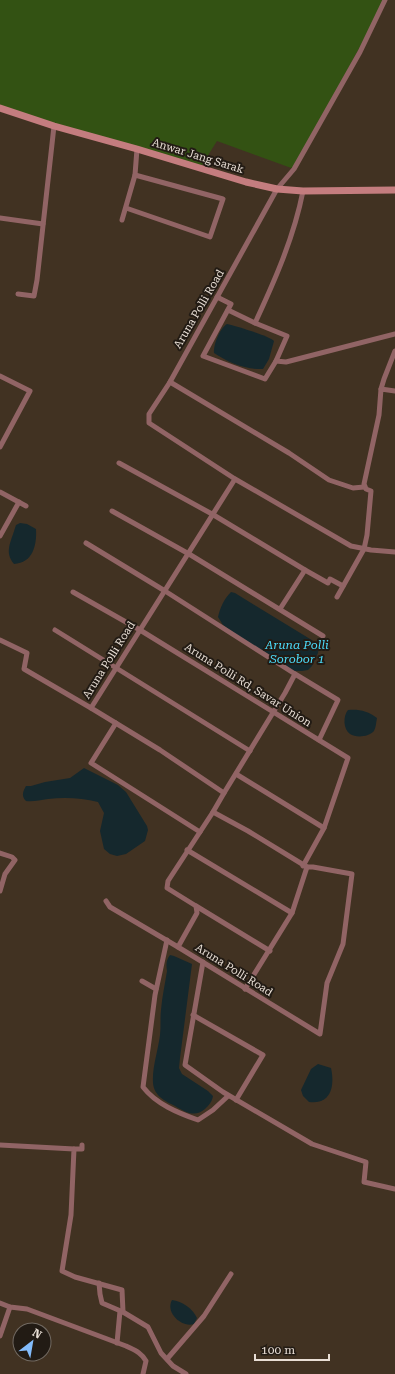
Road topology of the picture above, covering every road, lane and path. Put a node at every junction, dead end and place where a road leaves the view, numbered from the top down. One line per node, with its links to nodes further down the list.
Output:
1 (385, 0): 6 (street, Aruna Polli Road)
2 (0, 108): 3 (main road, Anwar Jang Sarak)
3 (54, 126): 4 (main road, Anwar Jang Sarak); 12 (street)
4 (137, 149): 5 (street); 6 (main road, Anwar Jang Sarak)
5 (135, 175): 9 (street); 9 (street)
6 (277, 189): 8 (main road, Anwar Jang Sarak); 14 (street, Aruna Polli Road)
7 (395, 190): 8 (main road, Anwar Jang Sarak)
8 (303, 191): 16 (street)
9 (126, 208): 11 (street)
10 (0, 218): 12 (street)
11 (122, 220)
12 (43, 224): 13 (street)
13 (18, 294)
14 (218, 297): 15 (street); 21 (street, Aruna Polli Road)
15 (228, 310): 16 (street); 19 (street)
16 (255, 323): 19 (street)
17 (395, 334): 19 (street)
18 (395, 351): 22 (street)
19 (276, 361)
20 (0, 376): 24 (street)
21 (170, 382): 26 (street, Aruna Polli Road); 27 (street)
22 (381, 389): 23 (street); 27 (street)
23 (395, 391)
24 (0, 447)
25 (119, 463): 32 (street)
26 (235, 479): 32 (street, Aruna Polli Road); 35 (street)
27 (364, 487): 35 (street)
28 (0, 492): 29 (street)
29 (19, 502): 30 (street); 33 (street)
30 (26, 506)
31 (112, 511): 37 (street)
32 (212, 514): 37 (street, Aruna Polli Road); 38 (street)
33 (0, 536)
34 (86, 543): 40 (street)
35 (364, 549): 36 (street); 39 (street)
36 (395, 552)
37 (189, 554): 40 (street, Aruna Polli Road); 43 (street)
38 (305, 570): 39 (street); 43 (street)
39 (343, 586): 42 (street)
40 (165, 591): 45 (street, Aruna Polli Road); 49 (street)
41 (73, 592): 45 (street, Aruna Polli Rd, Savar Union)
42 (337, 597)
43 (280, 609): 46 (street)
44 (54, 630): 48 (street)
45 (140, 630): 48 (street, Aruna Polli Road); 51 (street, Aruna Polli Rd, Savar Union)
46 (323, 636)
47 (0, 640): 50 (street)
48 (116, 668): 50 (street, Aruna Polli Road); 54 (street)
49 (295, 674): 51 (street); 53 (street)
50 (91, 708): 52 (street, Aruna Polli Road)
51 (273, 712): 53 (street, Aruna Polli Rd, Savar Union); 54 (street)
52 (116, 723): 56 (street, Aruna Polli Road); 59 (street)
53 (319, 740): 58 (street, Aruna Polli Rd, Savar Union)
54 (250, 751): 55 (street)
55 (236, 774): 56 (street); 58 (street)
56 (224, 793): 57 (street)
57 (213, 812): 59 (street); 62 (street)
58 (324, 828): 62 (street)
59 (200, 832): 60 (street)
60 (187, 850): 65 (street); 66 (street)
61 (0, 853): 63 (street)
62 (305, 867): 66 (street); 72 (street, Aruna Polli Road)
63 (0, 891)
64 (106, 901): 67 (street)
65 (196, 906): 68 (street, Aruna Polli Road); 69 (street)
66 (292, 913): 69 (street)
67 (166, 940): 68 (street); 73 (street)
68 (178, 947): 70 (street, Aruna Polli Road)
69 (270, 951): 72 (street)
70 (203, 962): 72 (street, Aruna Polli Road); 74 (street)
71 (142, 981): 73 (street)
72 (245, 989)
73 (156, 990): 75 (street)
74 (193, 1016): 75 (street); 76 (street)
75 (228, 1096): 76 (street)
76 (236, 1100): 80 (street)
77 (0, 1145): 79 (street)
78 (82, 1145): 79 (street)
79 (74, 1149): 82 (street)
80 (395, 1189)
81 (231, 1274): 88 (street)
82 (99, 1283): 85 (street); 85 (street)
83 (0, 1303): 84 (street)
84 (10, 1307): 86 (street); 87 (street)
85 (121, 1312): 87 (street); 88 (street)
86 (0, 1336)
87 (116, 1342): 89 (street)
88 (167, 1359): 90 (street)
89 (143, 1374)
90 (186, 1374)

